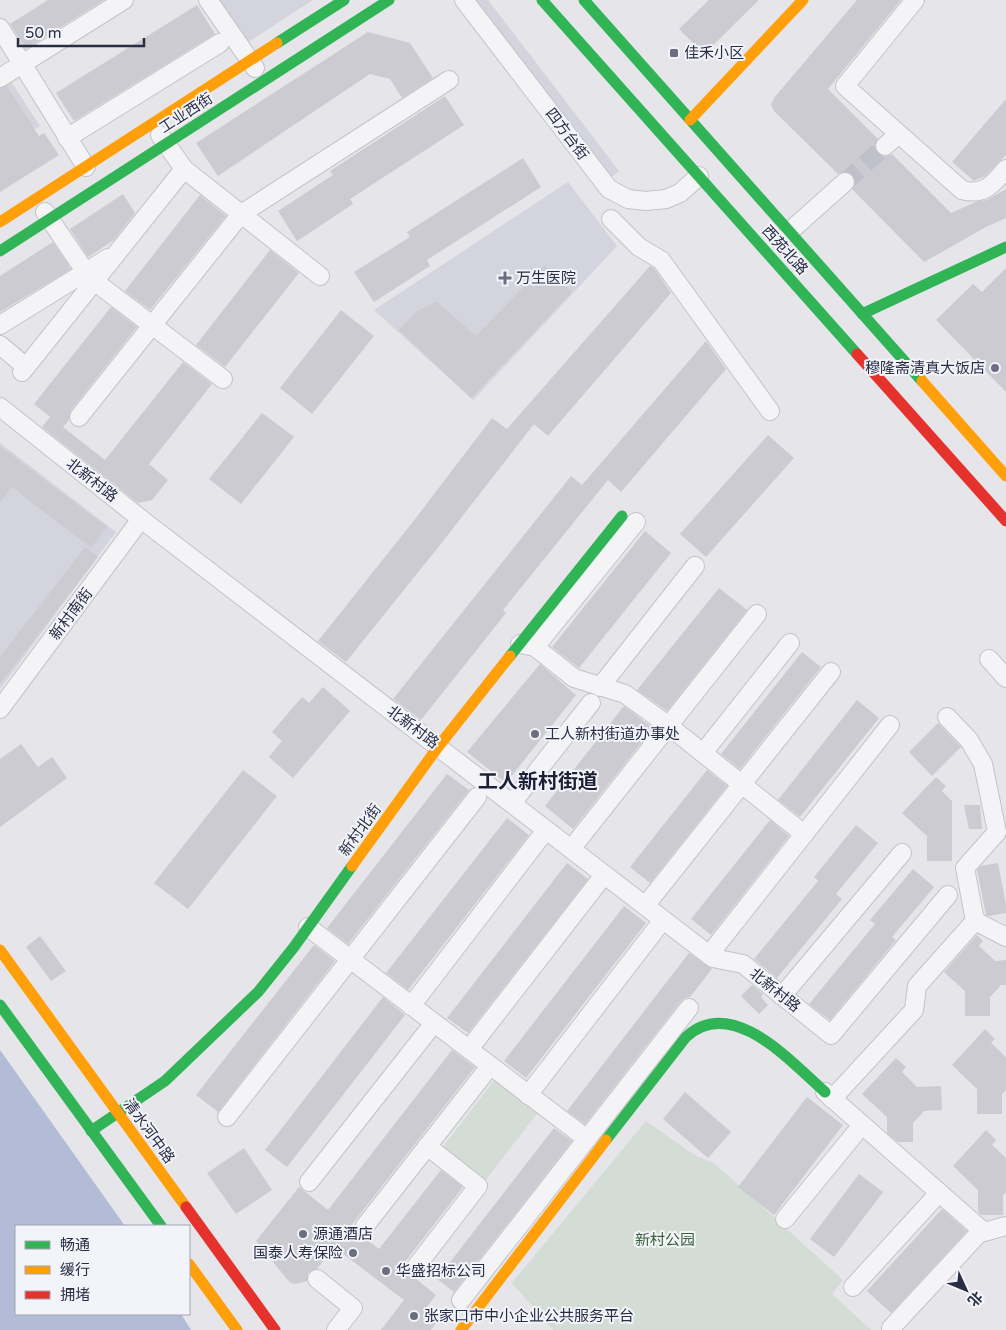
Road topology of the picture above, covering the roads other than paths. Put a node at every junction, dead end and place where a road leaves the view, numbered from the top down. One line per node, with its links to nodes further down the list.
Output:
1 (124, 0): 13 (street)
2 (208, 0): 12 (street)
3 (344, 0): 12 (main road, 工业西街)
4 (389, 0): 16 (main road, 工业西街)
5 (464, 0): 30 (street, 四方台街)
6 (542, 0): 26 (main road, 西苑北路)
7 (584, 0): 17 (main road, 西苑北路)
8 (803, 0): 17 (main road)
9 (915, 0): 19 (street)
10 (0, 28): 13 (street)
11 (220, 43): 20 (street)
12 (251, 61): 16 (street); 18 (main road, 工业西街)
13 (22, 64): 14 (street); 20 (street)
14 (0, 78)
15 (449, 80): 31 (street)
16 (264, 81): 21 (main road, 工业西街)
17 (690, 120): 34 (main road, 西苑北路)
18 (152, 125): 21 (street); 23 (main road, 工业西街)
19 (898, 134): 22 (street); 27 (street)
20 (67, 138): 23 (street)
21 (166, 144): 24 (street); 32 (main road, 工业西街)
22 (885, 146)
23 (86, 167): 29 (main road, 工业西街)
24 (184, 169): 31 (street); 37 (street)
25 (1006, 169): 27 (street)
26 (699, 176): 30 (street, 四方台街); 50 (main road, 西苑北路)
27 (1000, 180)
28 (844, 182): 34 (street)
29 (36, 199): 32 (street); 33 (main road, 工业西街)
30 (628, 199): 45 (street)
31 (241, 214): 38 (street); 41 (street)
32 (50, 219): 36 (main road, 工业西街); 37 (street)
33 (0, 222)
34 (789, 232): 39 (main road, 西苑北路)
35 (1006, 247): 39 (main road)
36 (0, 251)
37 (90, 276): 40 (street); 41 (street); 42 (street)
38 (320, 276)
39 (862, 314): 47 (main road, 西苑北路)
40 (0, 325)
41 (152, 326): 43 (street); 46 (street)
42 (0, 346)
43 (223, 380)
44 (0, 407): 48 (street, 北新村路)
45 (770, 411)
46 (79, 417)
47 (1006, 476)
48 (141, 519): 60 (street, 新村南街); 64 (street, 北新村路)
49 (629, 519): 54 (street)
50 (1006, 521)
51 (695, 566): 58 (street)
52 (757, 614): 63 (street)
53 (790, 643): 65 (street)
54 (528, 646): 58 (street); 64 (main road, 新村北街)
55 (989, 659): 57 (street)
56 (831, 672): 66 (street)
57 (1006, 678)
58 (600, 687): 63 (street)
59 (591, 703): 68 (street)
60 (0, 709)
61 (947, 716): 77 (street)
62 (890, 725): 70 (street)
63 (669, 726): 65 (street); 71 (street)
64 (438, 747): 68 (street, 北新村路); 78 (main road, 新村北街)
65 (703, 753): 66 (street)
66 (742, 784): 70 (street); 75 (street)
67 (477, 797): 82 (street)
68 (512, 803): 69 (street, 北新村路)
69 (546, 830): 71 (street, 北新村路); 85 (street)
70 (804, 834): 81 (street)
71 (572, 849): 73 (street, 北新村路)
72 (902, 853): 83 (street)
73 (604, 875): 75 (street, 北新村路); 88 (street)
74 (948, 895): 83 (street, 北新村路)
75 (645, 906): 76 (street, 北新村路)
76 (664, 920): 81 (street, 北新村路); 90 (street)
77 (975, 921): 79 (street); 91 (street)
78 (308, 928): 82 (street); 92 (main road, 新村北街)
79 (1006, 937)
80 (0, 950): 92 (main road, 清水河中路)
81 (709, 955): 83 (street, 北新村路)
82 (350, 959): 85 (street); 93 (street)
83 (782, 996)
84 (0, 1005): 95 (main road)
85 (411, 1006): 87 (street)
86 (689, 1008): 96 (street)
87 (434, 1023): 88 (street); 98 (street)
88 (468, 1049): 89 (street)
89 (490, 1066): 90 (street); 97 (street)
90 (528, 1095): 96 (street)
91 (829, 1096): 94 (street); 114 (main road)
92 (118, 1114): 95 (main road, 新村北街); 112 (main road, 清水河中路)
93 (227, 1116)
94 (862, 1125): 99 (street); 100 (street)
95 (91, 1131): 101 (main road)
96 (587, 1139): 109 (street)
97 (427, 1146): 102 (street); 106 (street)
98 (309, 1182)
99 (939, 1193): 104 (street); 108 (street)
100 (785, 1220)
101 (160, 1225)
102 (365, 1226)
103 (1006, 1226): 104 (street)
104 (982, 1230): 110 (street)
105 (190, 1265): 111 (main road)
106 (415, 1268)
107 (317, 1279): 113 (street)
108 (853, 1287)
109 (461, 1300)
110 (891, 1328)
111 (237, 1330)
112 (275, 1330)
113 (336, 1330)
114 (461, 1330)

